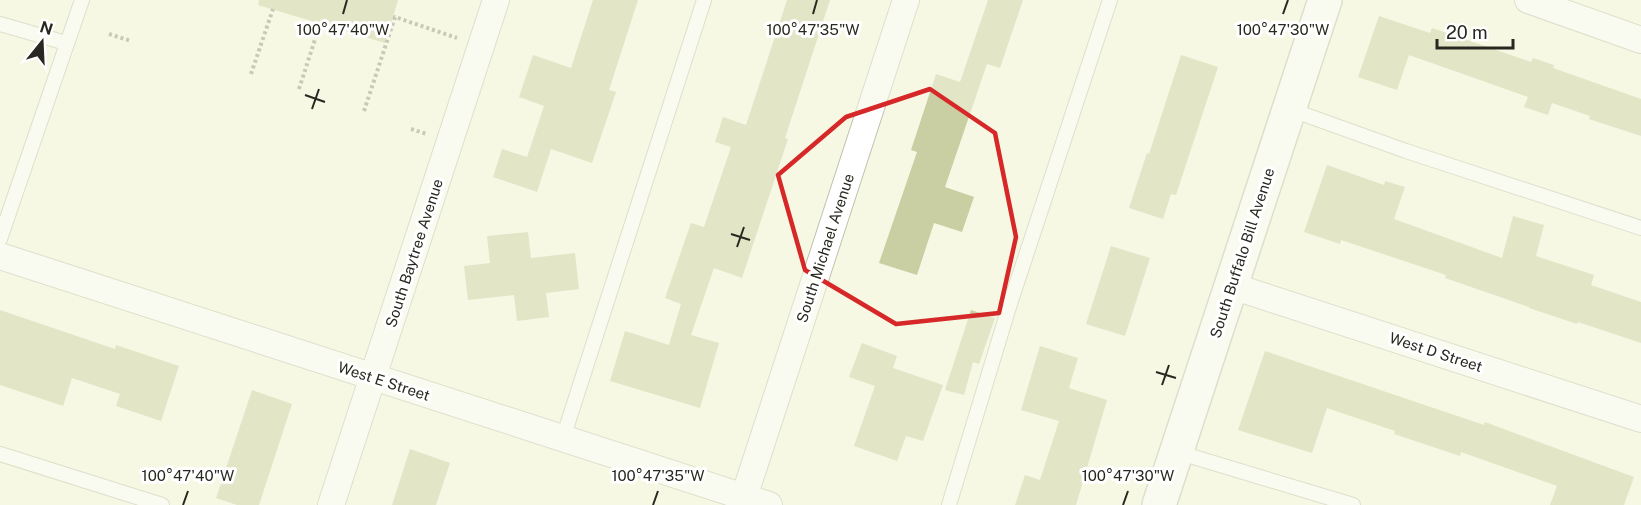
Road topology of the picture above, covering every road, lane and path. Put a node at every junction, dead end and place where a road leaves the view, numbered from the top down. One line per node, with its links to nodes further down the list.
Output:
1 (82, 0): 14 (lane)
2 (496, 0): 15 (street, South Baytree Avenue)
3 (704, 0): 26 (lane)
4 (906, 0): 29 (street, South Michael Avenue)
5 (1110, 0): 33 (lane)
6 (1325, 0): 18 (main road, South Buffalo Bill Avenue)
7 (1528, 0): 12 (street)
8 (273, 9): 16 (path)
9 (0, 24): 14 (lane)
10 (320, 24): 17 (path)
11 (109, 34): 13 (path)
12 (1641, 40)
13 (131, 41)
14 (66, 44): 21 (lane)
15 (481, 46): 19 (path); 24 (street, South Baytree Avenue)
16 (250, 74)
17 (299, 90)
18 (1290, 109): 20 (lane); 23 (main road, South Buffalo Bill Avenue)
19 (364, 111)
20 (1641, 228)
21 (0, 239)
22 (0, 256): 24 (street, West E Street)
23 (1232, 286): 25 (street, West D Street); 27 (main road, South Buffalo Bill Avenue)
24 (373, 377): 26 (street, West E Street); 31 (street, South Baytree Avenue)
25 (1641, 419)
26 (563, 438): 29 (street, West E Street)
27 (1177, 452): 34 (main road, South Buffalo Bill Avenue); 35 (lane)
28 (0, 454): 30 (lane)
29 (744, 497): 32 (street, West E Street)
30 (162, 505)
31 (331, 505)
32 (769, 505)
33 (950, 505)
34 (1159, 505)
35 (1353, 505)

